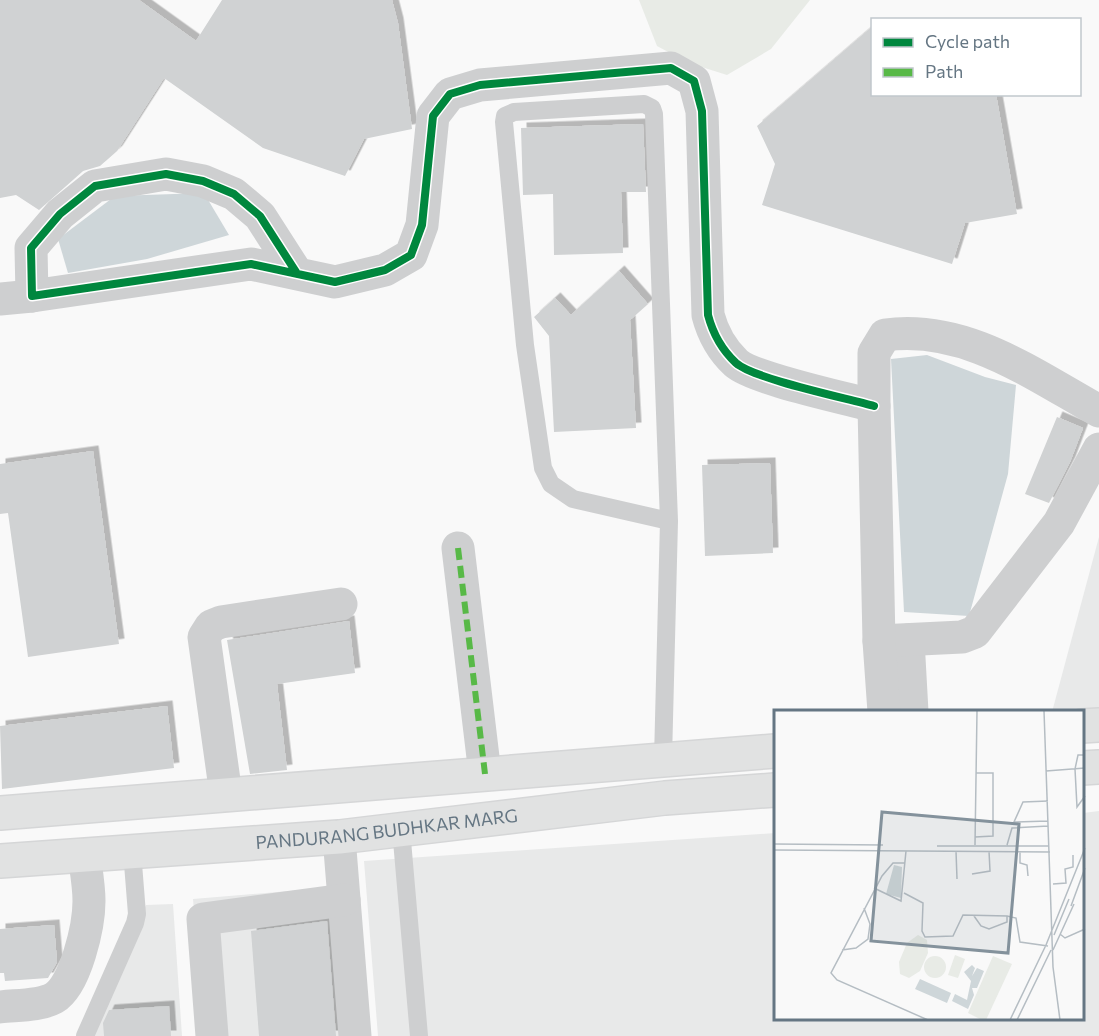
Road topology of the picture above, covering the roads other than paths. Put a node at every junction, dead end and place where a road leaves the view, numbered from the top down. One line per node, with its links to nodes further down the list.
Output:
1 (287, 260): 2 (street); 2 (street); 4 (street)
2 (31, 288): 3 (street)
3 (0, 299)
4 (874, 406): 5 (street); 10 (street)
5 (1099, 411)
6 (1099, 449): 10 (street)
7 (669, 520): 7 (lane); 16 (lane)
8 (458, 548): 19 (street)
9 (341, 604): 21 (street)
10 (894, 640): 11 (street); 12 (street)
11 (884, 710)
12 (912, 710)
13 (1099, 725): 14 (main road)
14 (1084, 726)
15 (774, 751): 16 (main road)
16 (663, 759): 19 (main road); 22 (street)
17 (1099, 767): 18 (main road)
18 (1084, 768)
19 (485, 774): 21 (main road)
20 (774, 790): 22 (main road, PANDURANG BUDHKAR MARG)
21 (226, 795): 23 (main road)
22 (665, 798): 24 (main road, PANDURANG BUDHKAR MARG)
23 (0, 813)
24 (402, 829): 25 (main road, PANDURANG BUDHKAR MARG); 34 (lane)
25 (339, 837): 26 (main road, PANDURANG BUDHKAR MARG); 29 (street)
26 (132, 851): 27 (main road, PANDURANG BUDHKAR MARG); 31 (lane)
27 (84, 855): 28 (main road, PANDURANG BUDHKAR MARG); 30 (street)
28 (0, 861)
29 (344, 900): 32 (street); 33 (street)
30 (0, 1007)
31 (85, 1036)
32 (212, 1036)
33 (355, 1036)
34 (419, 1036)

